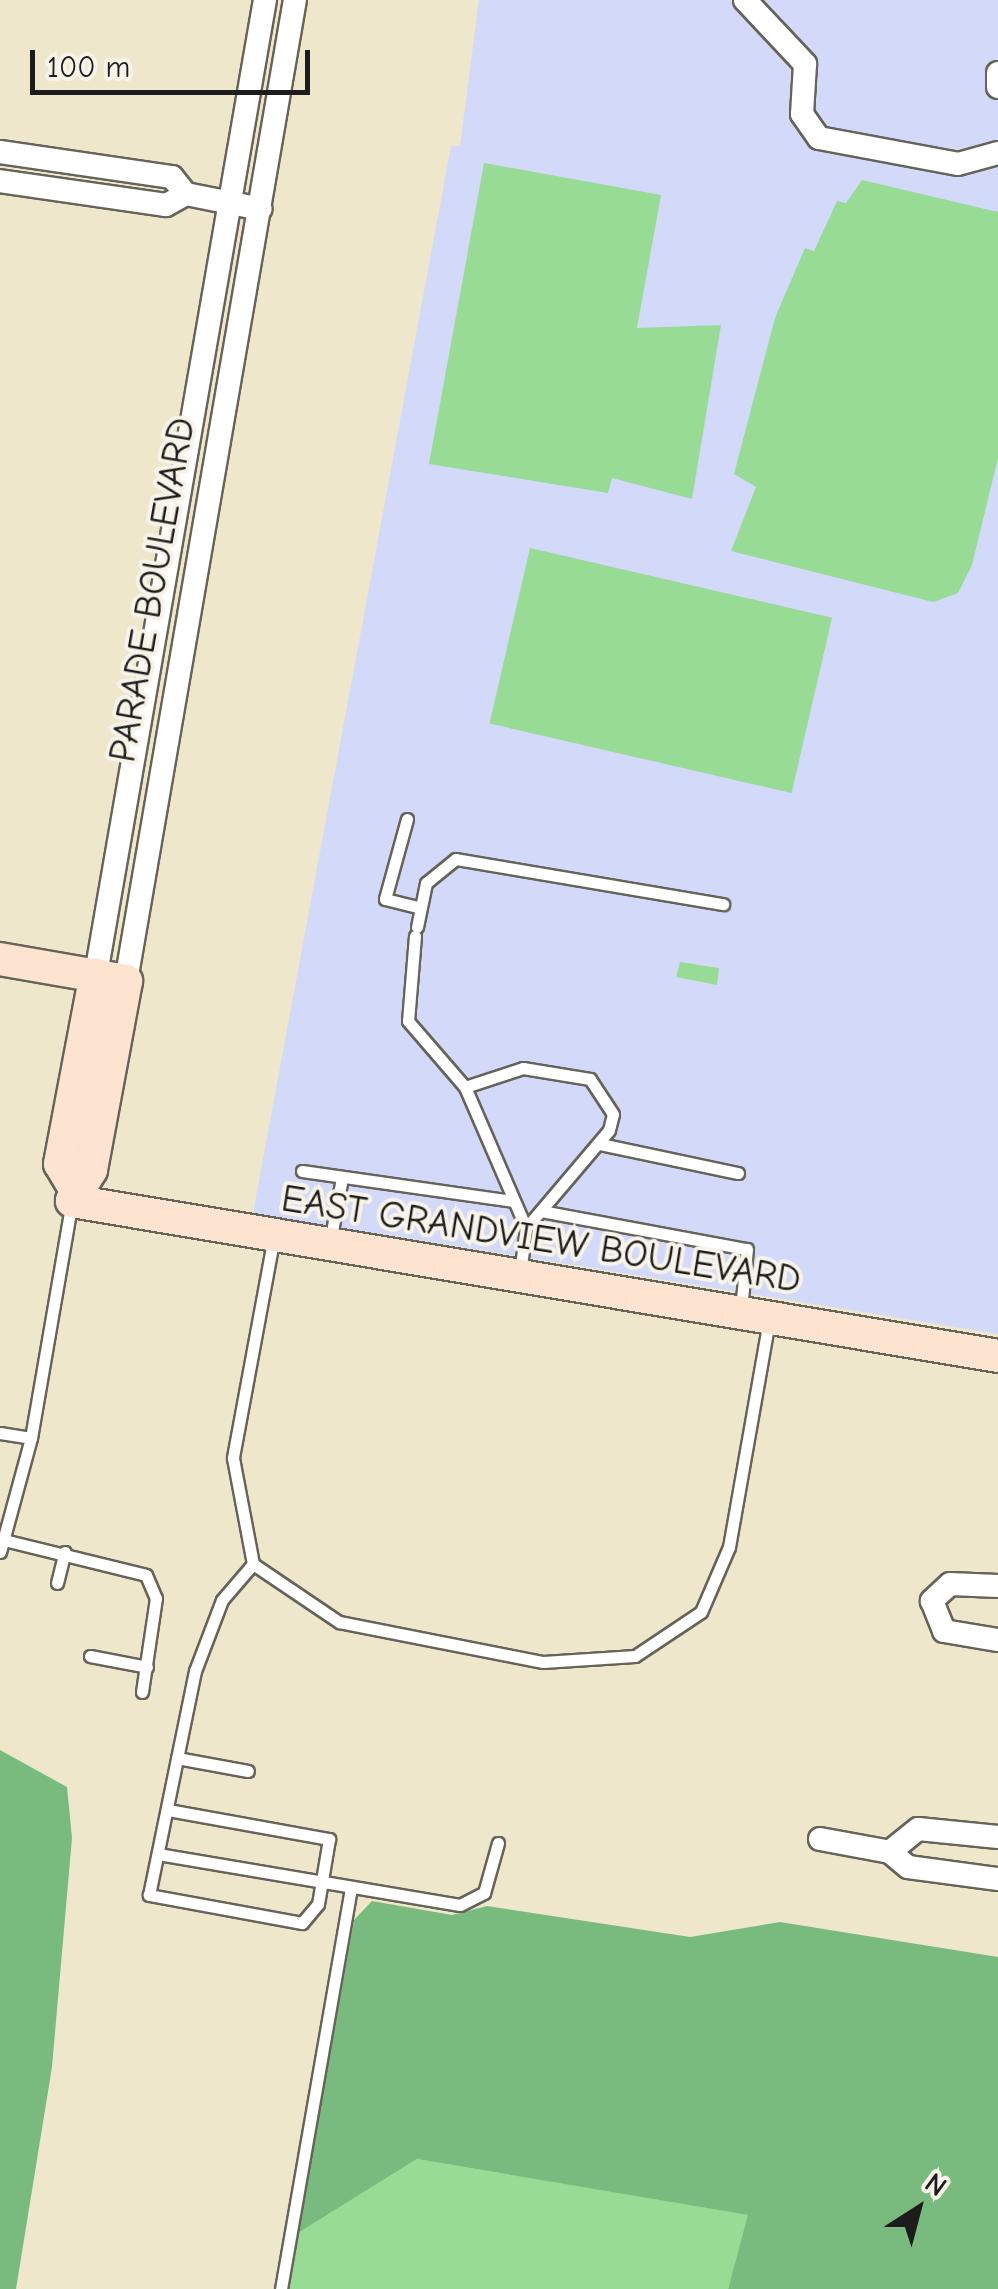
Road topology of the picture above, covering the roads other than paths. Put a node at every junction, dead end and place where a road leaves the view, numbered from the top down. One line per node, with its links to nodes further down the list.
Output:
1 (265, 0): 10 (street, PARADE BOULEVARD)
2 (295, 0): 11 (street, PARADE BOULEVARD)
3 (744, 0): 7 (street)
4 (998, 73): 5 (street)
5 (998, 87)
6 (0, 152): 9 (street)
7 (998, 153)
8 (0, 181): 9 (street)
9 (186, 194): 10 (street)
10 (228, 202): 11 (street); 16 (street, PARADE BOULEVARD)
11 (261, 209): 16 (street, PARADE BOULEVARD)
12 (407, 819): 14 (lane)
13 (723, 904): 14 (lane)
14 (420, 908): 17 (lane)
15 (0, 959): 16 (street)
16 (111, 978): 22 (street, PARADE BOULEVARD)
17 (465, 1088): 18 (lane); 23 (lane)
18 (600, 1144): 20 (lane); 24 (lane)
19 (302, 1171): 21 (lane)
20 (738, 1173)
21 (342, 1178): 23 (lane); 27 (lane)
22 (73, 1194): 26 (street, EAST GRANDVIEW BOULEVARD); 32 (lane)
23 (514, 1202): 25 (lane)
24 (542, 1212): 25 (lane); 29 (lane)
25 (526, 1228): 28 (lane)
26 (274, 1236): 27 (street, EAST GRANDVIEW BOULEVARD); 36 (lane)
27 (329, 1246): 28 (street, EAST GRANDVIEW BOULEVARD)
28 (520, 1278): 29 (street, EAST GRANDVIEW BOULEVARD)
29 (755, 1316): 30 (street, EAST GRANDVIEW BOULEVARD); 36 (lane)
30 (998, 1356)
31 (0, 1433): 32 (lane)
32 (31, 1438): 33 (lane)
33 (8, 1541): 34 (lane); 35 (lane)
34 (0, 1552)
35 (65, 1552): 37 (lane); 41 (lane)
36 (254, 1564): 43 (lane)
37 (57, 1582)
38 (998, 1586): 39 (street)
39 (998, 1640)
40 (90, 1656): 41 (lane)
41 (147, 1667): 42 (lane)
42 (142, 1692)
43 (177, 1758): 44 (lane); 45 (lane)
44 (248, 1772)
45 (168, 1810): 50 (lane); 52 (lane)
46 (998, 1837): 49 (street)
47 (820, 1839): 49 (street)
48 (498, 1843): 53 (lane)
49 (890, 1852): 51 (street)
50 (158, 1854): 52 (lane); 52 (lane)
51 (998, 1879)
52 (321, 1888): 53 (lane)
53 (350, 1892): 54 (lane)
54 (281, 2289)

